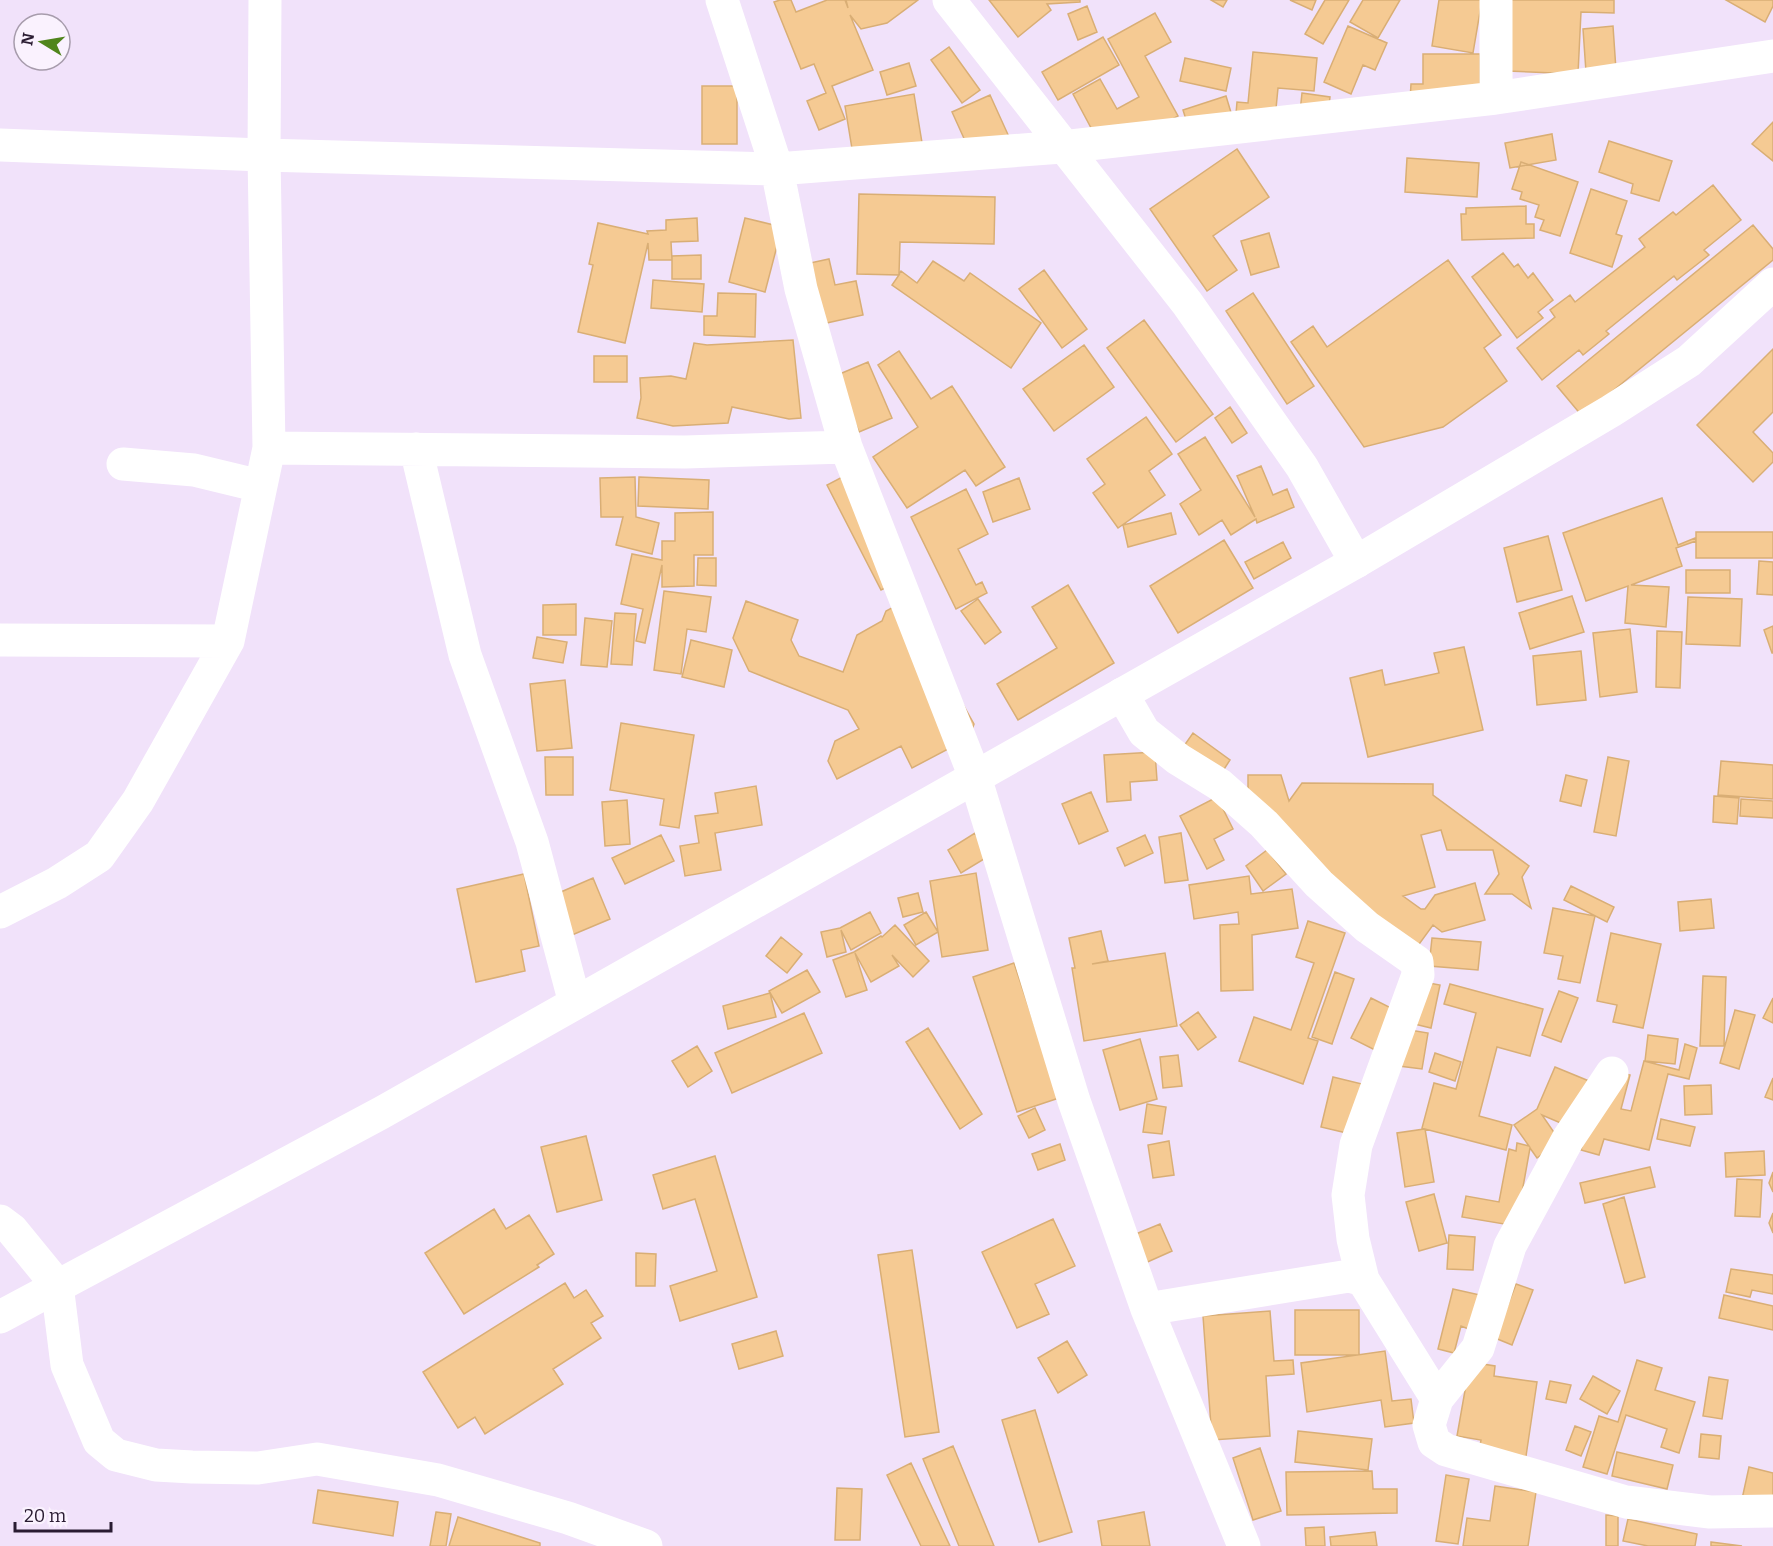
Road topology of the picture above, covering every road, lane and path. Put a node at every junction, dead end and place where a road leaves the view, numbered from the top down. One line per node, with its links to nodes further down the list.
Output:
1 (265, 0): 9 (street)
2 (722, 0): 10 (street)
3 (949, 0): 8 (street)
4 (1496, 0): 6 (street)
5 (1773, 56): 6 (street)
6 (1496, 98): 8 (street)
7 (0, 145): 9 (street)
8 (1062, 147): 10 (street); 17 (street)
9 (264, 155): 10 (street); 13 (street)
10 (777, 169): 12 (street)
11 (1773, 284): 17 (street)
12 (846, 447): 14 (street); 21 (street)
13 (269, 448): 14 (street); 16 (street)
14 (416, 449): 23 (street)
15 (123, 464): 16 (street)
16 (260, 486): 19 (street)
17 (1356, 562): 20 (street)
18 (0, 640): 19 (street)
19 (228, 641): 22 (street)
20 (1122, 694): 21 (street); 26 (street)
21 (975, 777): 23 (street); 28 (street)
22 (0, 912)
23 (575, 1003): 27 (street)
24 (1612, 1073): 30 (street)
25 (0, 1221): 27 (street)
26 (1363, 1280): 28 (street); 30 (street)
27 (57, 1285): 29 (street); 32 (street)
28 (1148, 1309): 33 (street)
29 (0, 1317)
30 (1437, 1399): 31 (street)
31 (1773, 1511)
32 (646, 1546)
33 (1244, 1546)

